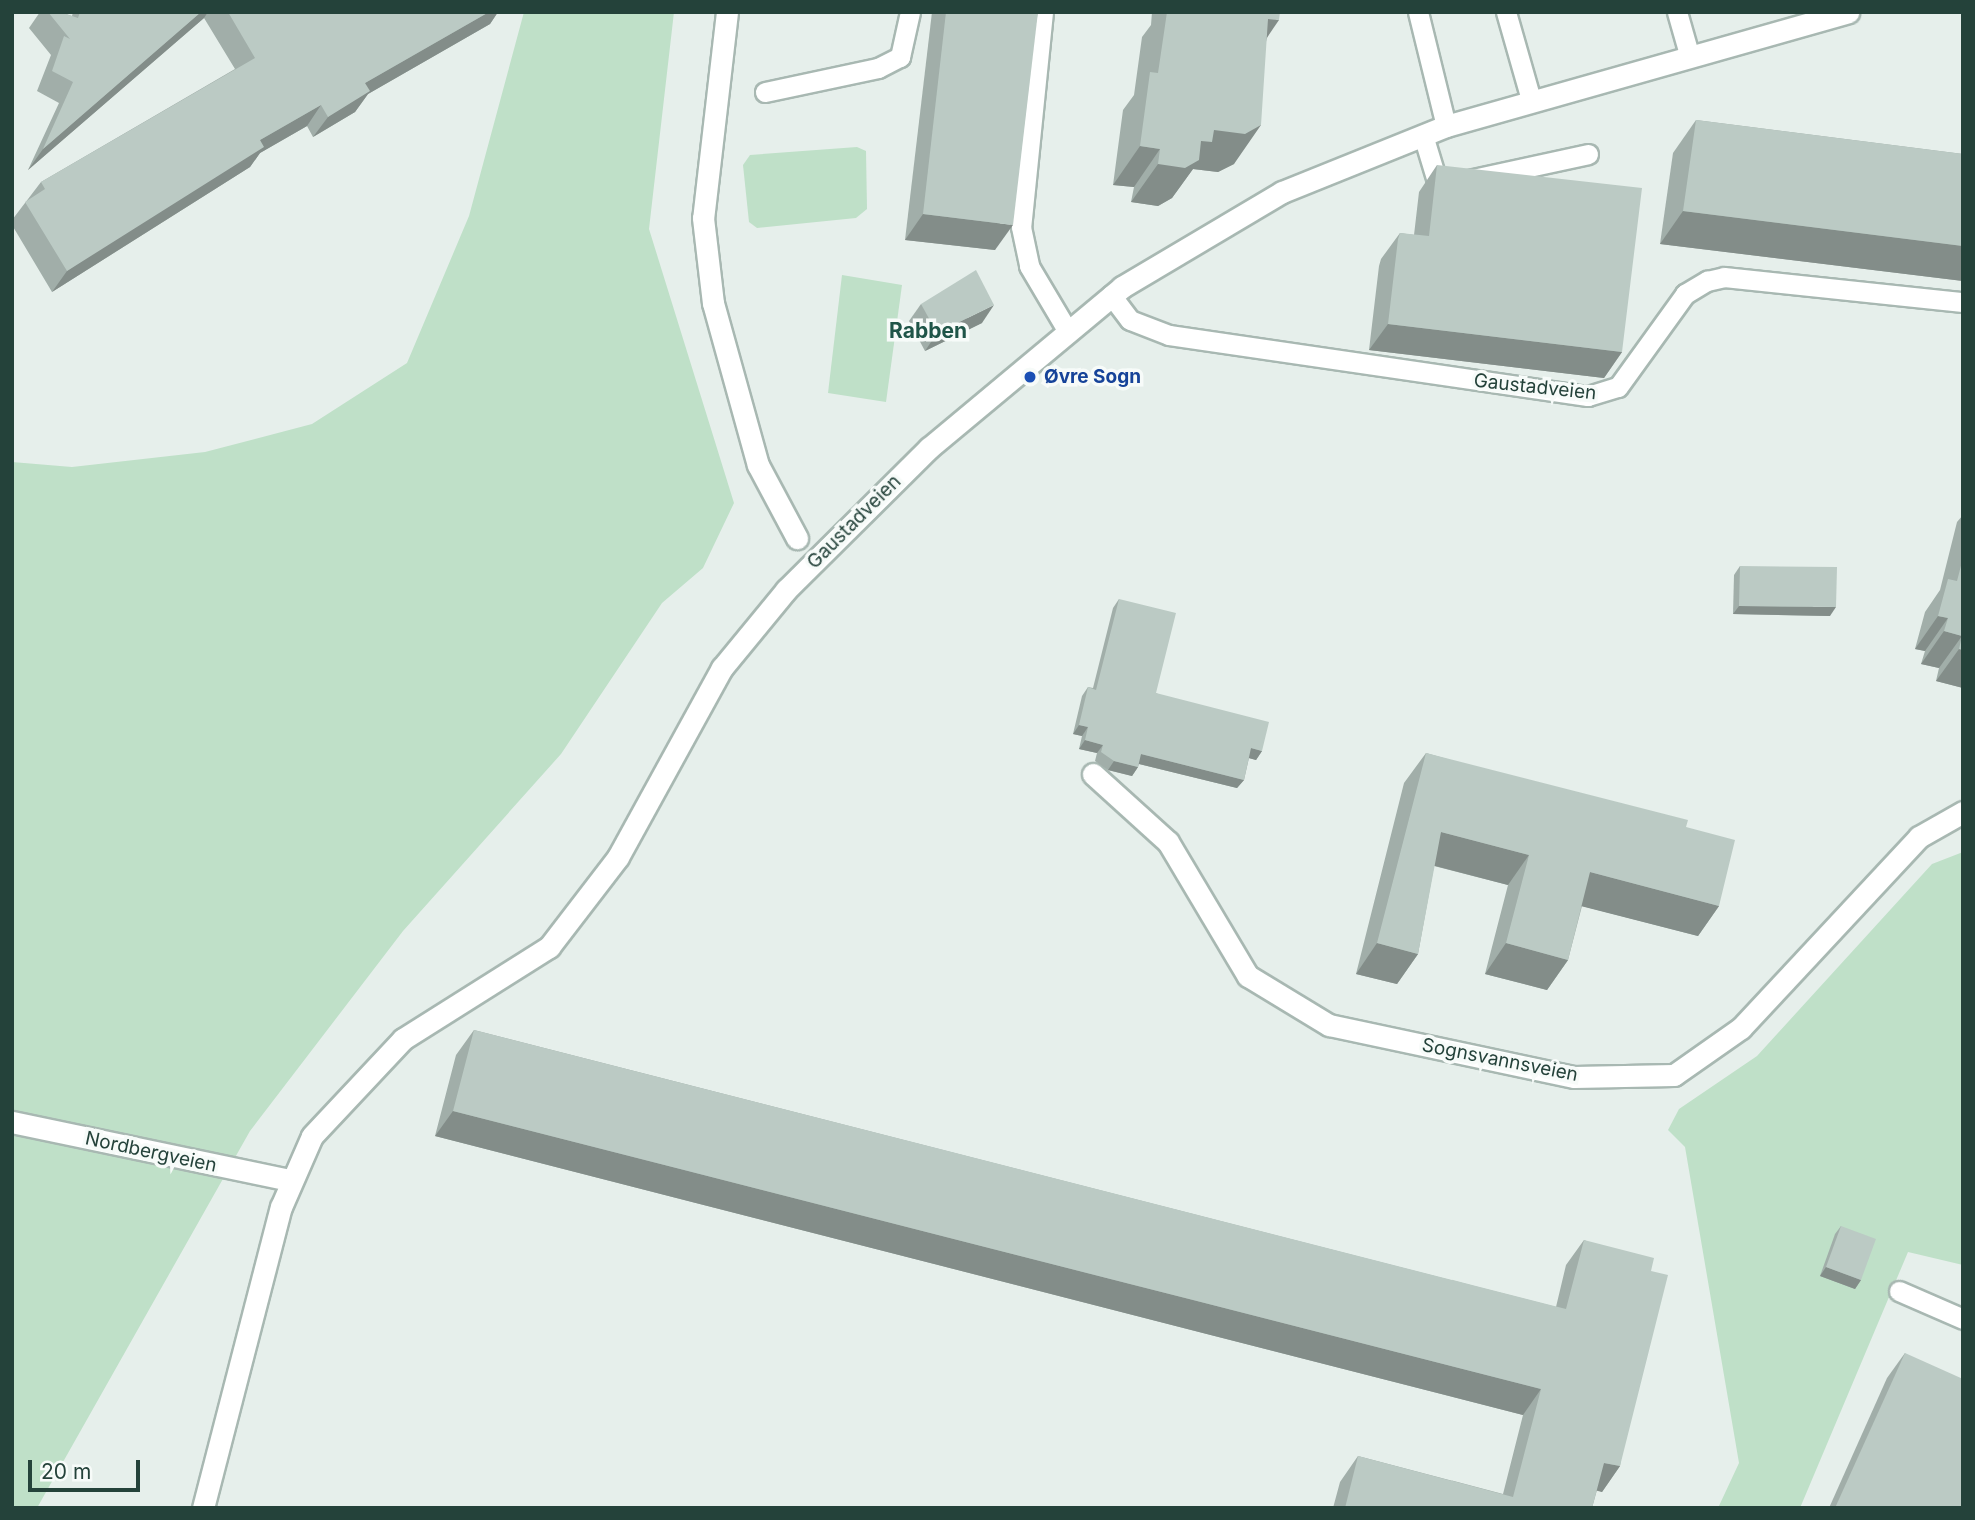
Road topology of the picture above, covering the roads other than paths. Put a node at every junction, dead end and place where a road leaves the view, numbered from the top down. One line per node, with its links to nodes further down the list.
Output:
1 (727, 12): 17 (street, Gaustadveien)
2 (910, 12): 9 (lane)
3 (1043, 12): 16 (lane)
4 (1418, 12): 11 (lane)
5 (1506, 12): 10 (lane)
6 (1677, 12): 8 (lane)
7 (1848, 12): 8 (street, Gaustadveien)
8 (1689, 54): 10 (street, Gaustadveien)
9 (765, 92)
10 (1531, 100): 11 (street, Gaustadveien)
11 (1447, 127): 12 (street, Gaustadveien)
12 (1423, 135): 13 (lane); 14 (street, Gaustadveien)
13 (1588, 154)
14 (1111, 295): 15 (lane, Gaustadveien); 16 (street, Gaustadveien)
15 (1963, 302)
16 (1067, 330): 21 (street, Gaustadveien)
17 (797, 538)
18 (1093, 774): 19 (street, Sognsvannsveien)
19 (1963, 812)
20 (12, 1122): 21 (street, Nordbergveien)
21 (290, 1180): 24 (street, Gaustadveien)
22 (1899, 1291): 23 (lane)
23 (1963, 1319)
24 (203, 1508)

